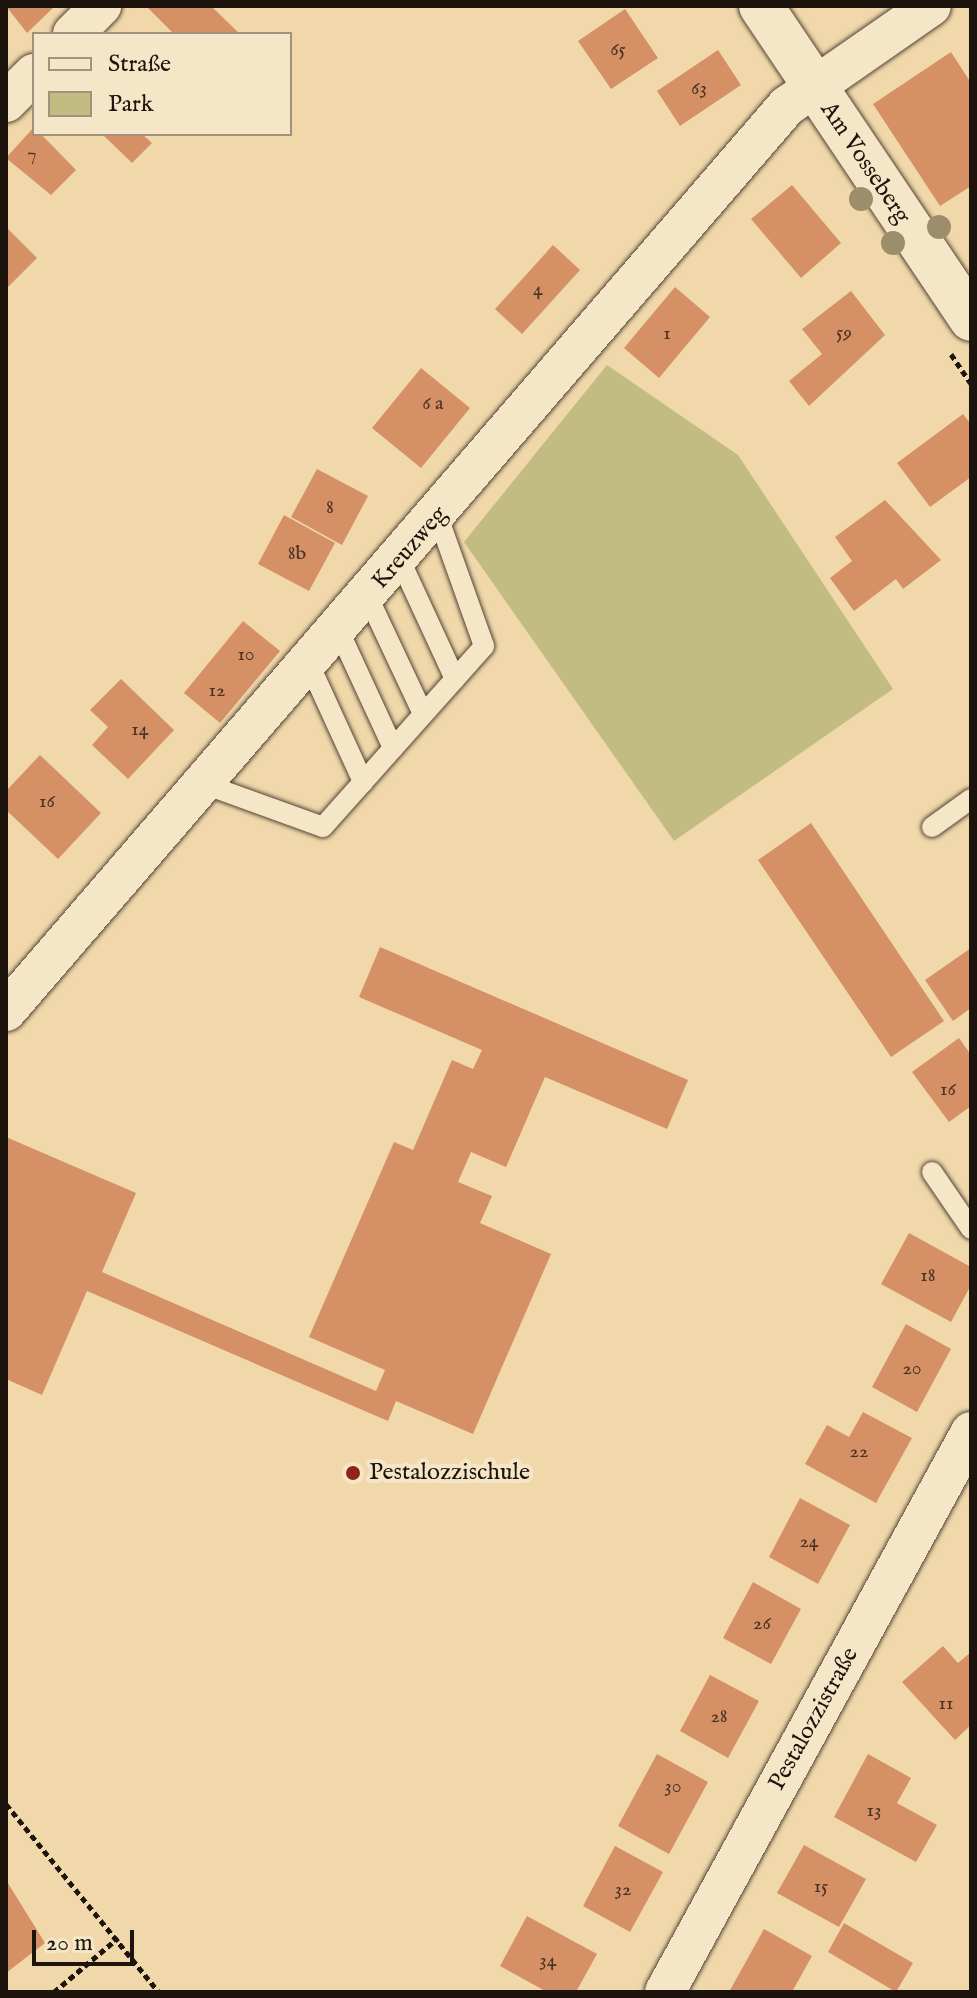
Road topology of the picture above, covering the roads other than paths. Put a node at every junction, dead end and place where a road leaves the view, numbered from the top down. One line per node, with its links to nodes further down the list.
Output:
1 (101, 6): 4 (street)
2 (761, 6): 6 (street, Am Vosseberg)
3 (931, 6): 6 (street, Kreuzweg)
4 (75, 32)
5 (32, 76): 7 (street)
6 (814, 87): 8 (street, Am Vosseberg); 9 (street, Kreuzweg)
7 (6, 102)
8 (971, 319)
9 (438, 517): 10 (street, Kreuzweg); 14 (lane)
10 (400, 560): 11 (street, Kreuzweg); 14 (lane)
11 (368, 597): 12 (street, Kreuzweg); 15 (lane)
12 (339, 631): 13 (street, Kreuzweg); 16 (lane)
13 (310, 666): 17 (lane); 18 (street, Kreuzweg)
14 (455, 679): 15 (lane)
15 (423, 714): 16 (lane)
16 (393, 748): 17 (lane)
17 (363, 782): 18 (lane)
18 (207, 785): 21 (street, Kreuzweg)
19 (971, 799): 20 (lane)
20 (932, 827)
21 (6, 1011)
22 (932, 1172): 23 (lane)
23 (971, 1229)
24 (968, 1441): 25 (street, Pestalozzistraße)
25 (665, 1992)

